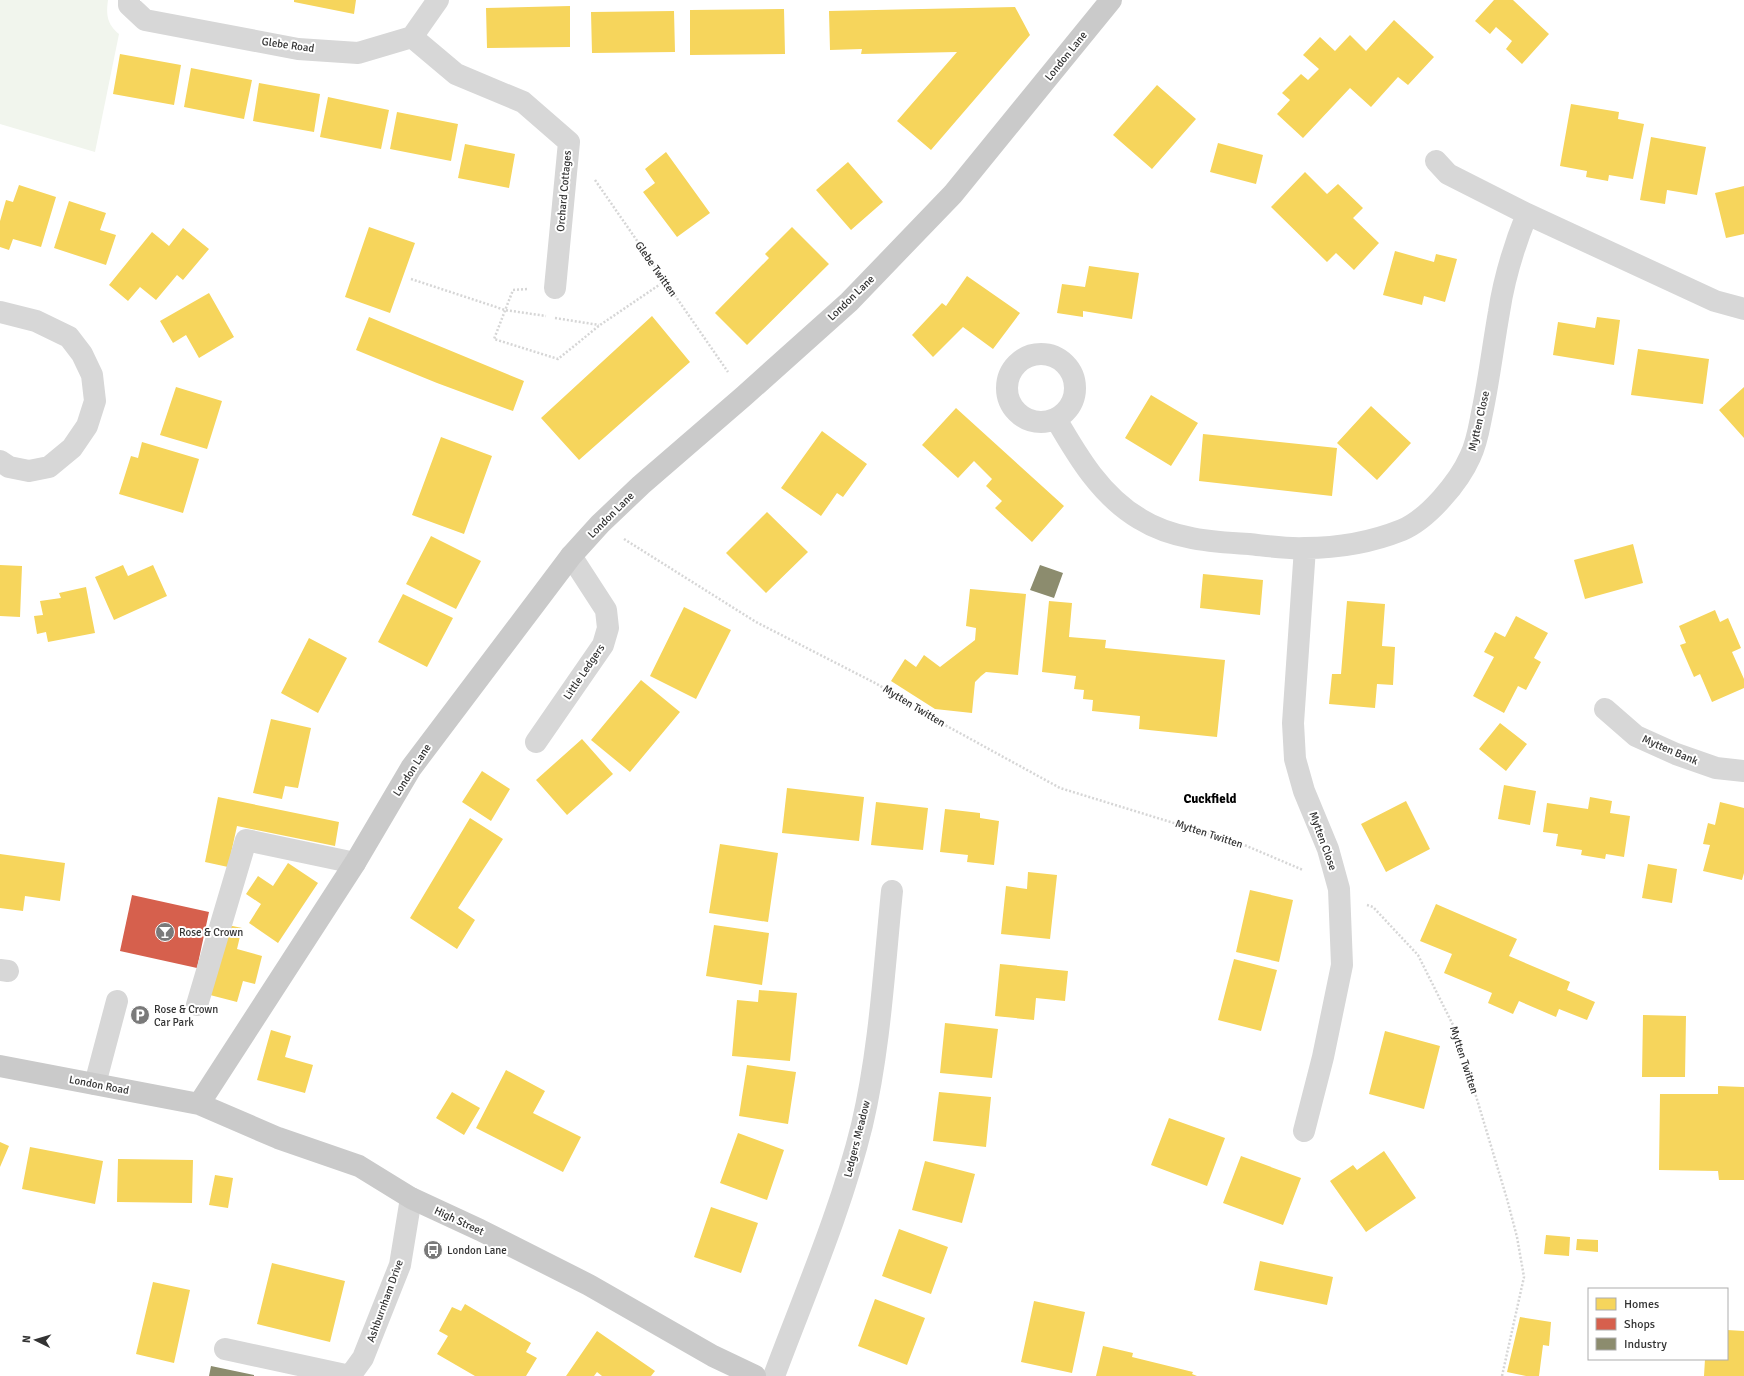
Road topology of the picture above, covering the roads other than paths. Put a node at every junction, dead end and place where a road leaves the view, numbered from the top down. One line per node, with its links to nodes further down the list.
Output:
1 (129, 0): 4 (street, Glebe Road)
2 (438, 0): 4 (street)
3 (1102, 5): 13 (main road, London Lane)
4 (412, 37): 7 (street, Orchard Cottages)
5 (1436, 161): 6 (street)
6 (1526, 214): 8 (street); 12 (street, Mytten Close)
7 (555, 288)
8 (1744, 309)
9 (0, 312): 11 (street)
10 (1056, 419): 12 (street, Mytten Close)
11 (0, 461)
12 (1305, 548): 24 (street, Mytten Close)
13 (571, 556): 15 (street, Little Ledgers); 17 (main road, London Lane)
14 (1605, 709): 16 (street, Mytten Bank)
15 (536, 742)
16 (1744, 771)
17 (354, 863): 20 (street); 23 (main road, London Lane)
18 (892, 891): 29 (street, Ledgers Meadow)
19 (118, 1001): 22 (street)
20 (197, 1005)
21 (0, 1066): 22 (main road, London Road)
22 (95, 1084): 23 (main road, London Road)
23 (199, 1104): 25 (main road, High Street)
24 (1304, 1131)
25 (411, 1198): 27 (street, Ashburnham Drive); 28 (main road, High Street)
26 (225, 1349): 27 (street)
27 (350, 1376)
28 (755, 1376)
29 (774, 1376)

